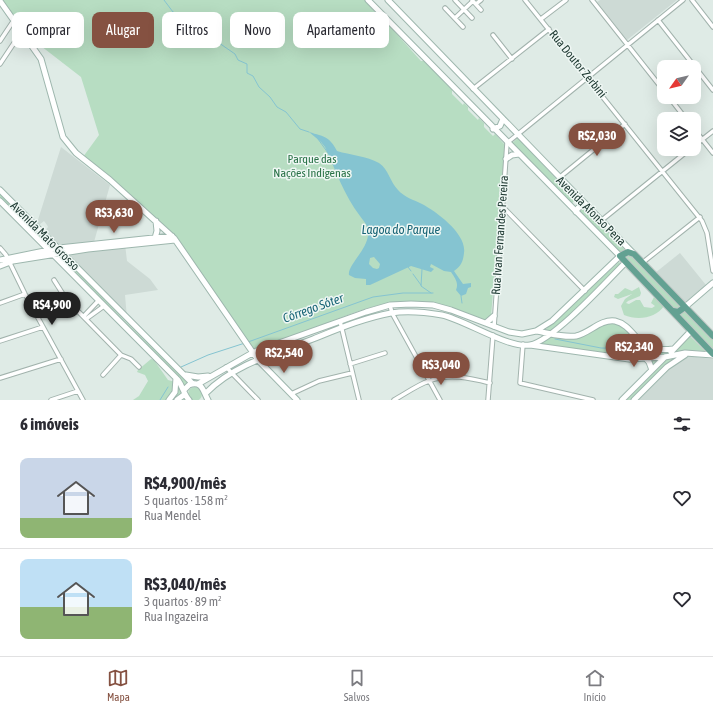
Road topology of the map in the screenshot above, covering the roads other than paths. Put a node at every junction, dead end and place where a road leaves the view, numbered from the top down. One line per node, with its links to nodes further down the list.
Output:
1 (368, 0): 42 (main road, Avenida Afonso Pena)
2 (388, 0): 35 (main road, Avenida Afonso Pena)
3 (455, 0): 15 (street)
4 (480, 0): 12 (street)
5 (525, 0): 13 (street, Rua Doutor Zerbini)
6 (533, 0): 13 (street)
7 (566, 0): 20 (street)
8 (592, 0): 28 (street)
9 (683, 0): 21 (street)
10 (692, 0): 24 (street)
11 (0, 1): 17 (main road)
12 (474, 2): 15 (street); 16 (street)
13 (528, 4): 20 (street, Rua Doutor Zerbini)
14 (445, 8): 18 (street)
15 (464, 10): 18 (street); 19 (street)
16 (481, 10)
17 (12, 17)
18 (455, 18): 23 (street)
19 (472, 18)
20 (541, 19): 25 (street, Rua Doutor Zerbini)
21 (658, 20): 28 (street); 36 (street)
22 (12, 23): 27 (street)
23 (463, 27)
24 (713, 27)
25 (549, 28): 31 (street); 33 (street, Rua Doutor Zerbini)
26 (493, 35): 31 (street)
27 (0, 41)
28 (627, 44): 33 (street); 34 (street)
29 (12, 46): 32 (street)
30 (34, 48): 65 (main road)
31 (512, 59): 35 (street)
32 (0, 64)
33 (587, 76): 41 (street, Rua Doutor Zerbini); 45 (street)
34 (657, 82)
35 (473, 89): 39 (main road, Avenida Afonso Pena)
36 (713, 90)
37 (674, 104): 38 (street)
38 (681, 112)
39 (503, 119): 40 (main road, Avenida Afonso Pena); 42 (main road)
40 (508, 124): 44 (main road); 45 (main road, Avenida Afonso Pena)
41 (625, 124): 52 (street, Rua Doutor Zerbini); 53 (street)
42 (493, 129): 44 (main road, Avenida Afonso Pena)
43 (713, 131): 46 (street)
44 (498, 134): 47 (main road, Avenida Afonso Pena)
45 (517, 134): 47 (street); 53 (main road, Avenida Afonso Pena)
46 (702, 140): 48 (street)
47 (507, 143): 49 (main road, Avenida Afonso Pena); 51 (street, Rua Ivan Fernandes Pereira)
48 (713, 153)
49 (519, 154): 51 (main road); 60 (main road, Avenida Afonso Pena)
50 (681, 156): 52 (street)
51 (506, 159): 61 (street, Rua Ivan Fernandes Pereira)
52 (662, 172): 63 (street, Rua Doutor Zerbini); 64 (street)
53 (560, 177): 55 (main road, Avenida Afonso Pena)
54 (0, 190): 59 (main road, Avenida Mato Grosso)
55 (578, 198): 57 (main road, Avenida Afonso Pena); 60 (main road)
56 (0, 200): 58 (main road, Avenida Mato Grosso)
57 (585, 204): 62 (main road); 64 (main road, Avenida Afonso Pena)
58 (6, 206): 59 (main road); 68 (main road, Avenida Mato Grosso)
59 (15, 206): 69 (main road, Avenida Mato Grosso)
60 (570, 206): 62 (main road, Avenida Afonso Pena)
61 (502, 207): 87 (street); 99 (street, Rua Ivan Fernandes Pereira)
62 (576, 212): 77 (main road, Avenida Afonso Pena)
63 (700, 218): 82 (street); 84 (street, Rua Doutor Zerbini)
64 (602, 220): 75 (main road, Avenida Afonso Pena)
65 (156, 221): 66 (main road); 67 (main road)
66 (155, 238): 67 (main road); 69 (main road)
67 (174, 238): 73 (main road); 122 (main road)
68 (44, 245): 71 (main road, Avenida Mato Grosso); 72 (main road)
69 (59, 248): 71 (main road); 73 (main road, Avenida Mato Grosso)
70 (0, 249): 78 (street); 79 (street)
71 (50, 251): 72 (main road); 76 (main road, Avenida Mato Grosso)
72 (40, 253): 74 (main road)
73 (63, 253): 76 (main road); 91 (main road, Avenida Mato Grosso)
74 (28, 254): 79 (main road); 80 (main road)
75 (634, 254): 77 (main road); 82 (main road, Avenida Afonso Pena)
76 (55, 256): 80 (main road); 89 (main road, Avenida Mato Grosso)
77 (620, 256): 81 (main road, Avenida Afonso Pena); 87 (main road)
78 (0, 260): 79 (main road)
79 (8, 260): 80 (main road); 83 (main road); 88 (street)
80 (23, 260)
81 (626, 262): 90 (main road); 96 (main road, Avenida Afonso Pena)
82 (642, 263): 95 (main road, Avenida Afonso Pena)
83 (0, 266)
84 (713, 270)
85 (54, 280): 100 (street)
86 (713, 283): 95 (main road)
87 (585, 291): 90 (main road); 111 (main road)
88 (25, 294): 92 (street); 106 (street)
89 (99, 300): 91 (main road); 94 (main road, Avenida Mato Grosso); 100 (street)
90 (587, 300): 113 (main road)
91 (110, 301): 98 (main road, Avenida Mato Grosso)
92 (0, 303)
93 (390, 305): 97 (street); 101 (main road); 103 (main road)
94 (104, 306): 100 (street); 102 (main road, Avenida Mato Grosso)
95 (685, 306): 96 (main road); 108 (main road, Avenida Afonso Pena)
96 (673, 312): 112 (main road, Avenida Afonso Pena)
97 (392, 313): 104 (main road); 109 (main road); 143 (street)
98 (124, 316): 102 (main road); 136 (main road, Avenida Mato Grosso)
99 (494, 316): 105 (main road); 107 (street, Rua Ivan Fernandes Pereira)
100 (85, 317): 126 (street)
101 (469, 318): 104 (main road); 105 (main road)
102 (117, 319): 142 (main road, Avenida Mato Grosso)
103 (340, 321): 109 (street); 122 (main road)
104 (460, 321): 110 (main road)
105 (486, 324): 107 (main road)
106 (43, 327): 117 (street); 129 (street)
107 (494, 327): 110 (main road); 111 (main road)
108 (705, 327): 112 (main road); 115 (main road, Avenida Afonso Pena)
109 (342, 328): 131 (main road); 132 (street)
110 (477, 328): 114 (main road)
111 (536, 331): 113 (main road)
112 (691, 331): 121 (main road); 125 (main road, Avenida Afonso Pena)
113 (552, 334): 116 (main road); 119 (main road)
114 (493, 335): 118 (main road); 145 (street)
115 (713, 336)
116 (636, 337): 120 (main road); 130 (main road)
117 (0, 341)
118 (523, 344): 119 (main road); 162 (street)
119 (530, 345): 130 (main road)
120 (646, 346): 121 (main road); 128 (main road)
121 (673, 350): 127 (main road)
122 (254, 352): 131 (main road); 133 (main road)
123 (384, 353): 132 (street)
124 (690, 353): 125 (main road); 127 (main road); 144 (main road)
125 (713, 354)
126 (121, 355): 134 (street); 139 (street)
127 (665, 357): 128 (main road); 135 (main road)
128 (645, 358): 130 (main road); 135 (main road)
129 (60, 359): 141 (street); 147 (street)
130 (629, 359)
131 (258, 360): 137 (main road); 149 (main road)
132 (350, 364): 138 (street)
133 (226, 366): 137 (street); 140 (main road)
134 (139, 367)
135 (650, 372): 144 (main road); 163 (main road)
136 (182, 373): 140 (main road); 146 (main road, Avenida Mato Grosso)
137 (231, 373): 150 (main road); 156 (street)
138 (352, 373): 149 (street); 158 (street)
139 (103, 375)
140 (212, 375): 146 (main road)
141 (0, 378)
142 (176, 378): 148 (main road, Avenida Mato Grosso); 153 (main road)
143 (429, 381): 145 (street); 159 (street); 160 (street)
144 (653, 381): 164 (main road)
145 (490, 383): 161 (street)
146 (195, 384): 148 (main road); 150 (main road, Avenida Mato Grosso)
147 (78, 391): 151 (street); 152 (street)
148 (185, 391): 154 (main road); 155 (main road, Avenida Mato Grosso)
149 (291, 394): 157 (main road)
150 (206, 397)
151 (51, 400)
152 (83, 400)
153 (169, 400)
154 (177, 400)
155 (189, 400)
156 (258, 400)
157 (297, 400)
158 (359, 400)
159 (394, 400)
160 (440, 400)
161 (488, 400)
162 (593, 400)
163 (622, 400)
164 (634, 400)

